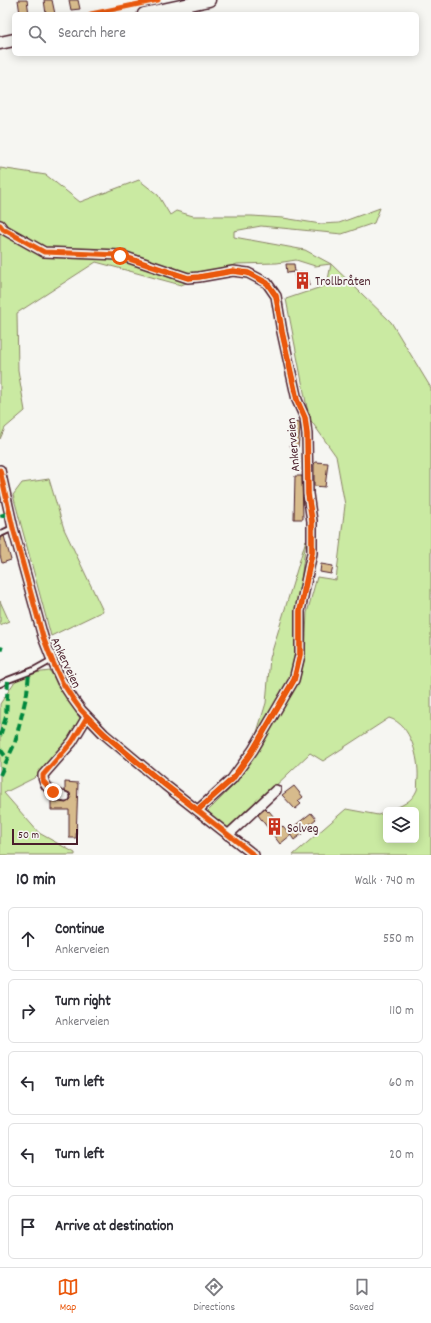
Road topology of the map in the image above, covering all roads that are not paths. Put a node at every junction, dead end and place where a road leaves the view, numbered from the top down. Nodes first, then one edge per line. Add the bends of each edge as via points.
1 (209, 0) edge
2 (153, 12) edge
3 (12, 40) edge
4 (0, 43) edge
5 (0, 225) edge
6 (0, 470) edge
7 (13, 528) junction
8 (0, 534) edge
9 (52, 660) junction
10 (0, 684) edge
11 (87, 717) junction
12 (276, 790) dead end
13 (65, 797) dead end
14 (198, 810) junction
15 (228, 835) junction
16 (254, 855) edge

1 - 2 street
3 - 4 street
5 - 14 street, Ankerveien via 44,252 120,256 188,278 233,271 248,273 267,283 276,296 297,400 305,418 307,434 312,553 300,611 300,654 294,680 253,750 232,780
6 - 7 street, Ankerveien
7 - 8 lane
7 - 9 street, Ankerveien via 43,637
9 - 10 lane
9 - 11 street, Ankerveien via 65,687
11 - 13 street via 72,742 43,775 43,781 47,786
11 - 14 street, Ankerveien via 104,734
12 - 15 street
14 - 15 street, Ankerveien
15 - 16 street, Ankerveien

